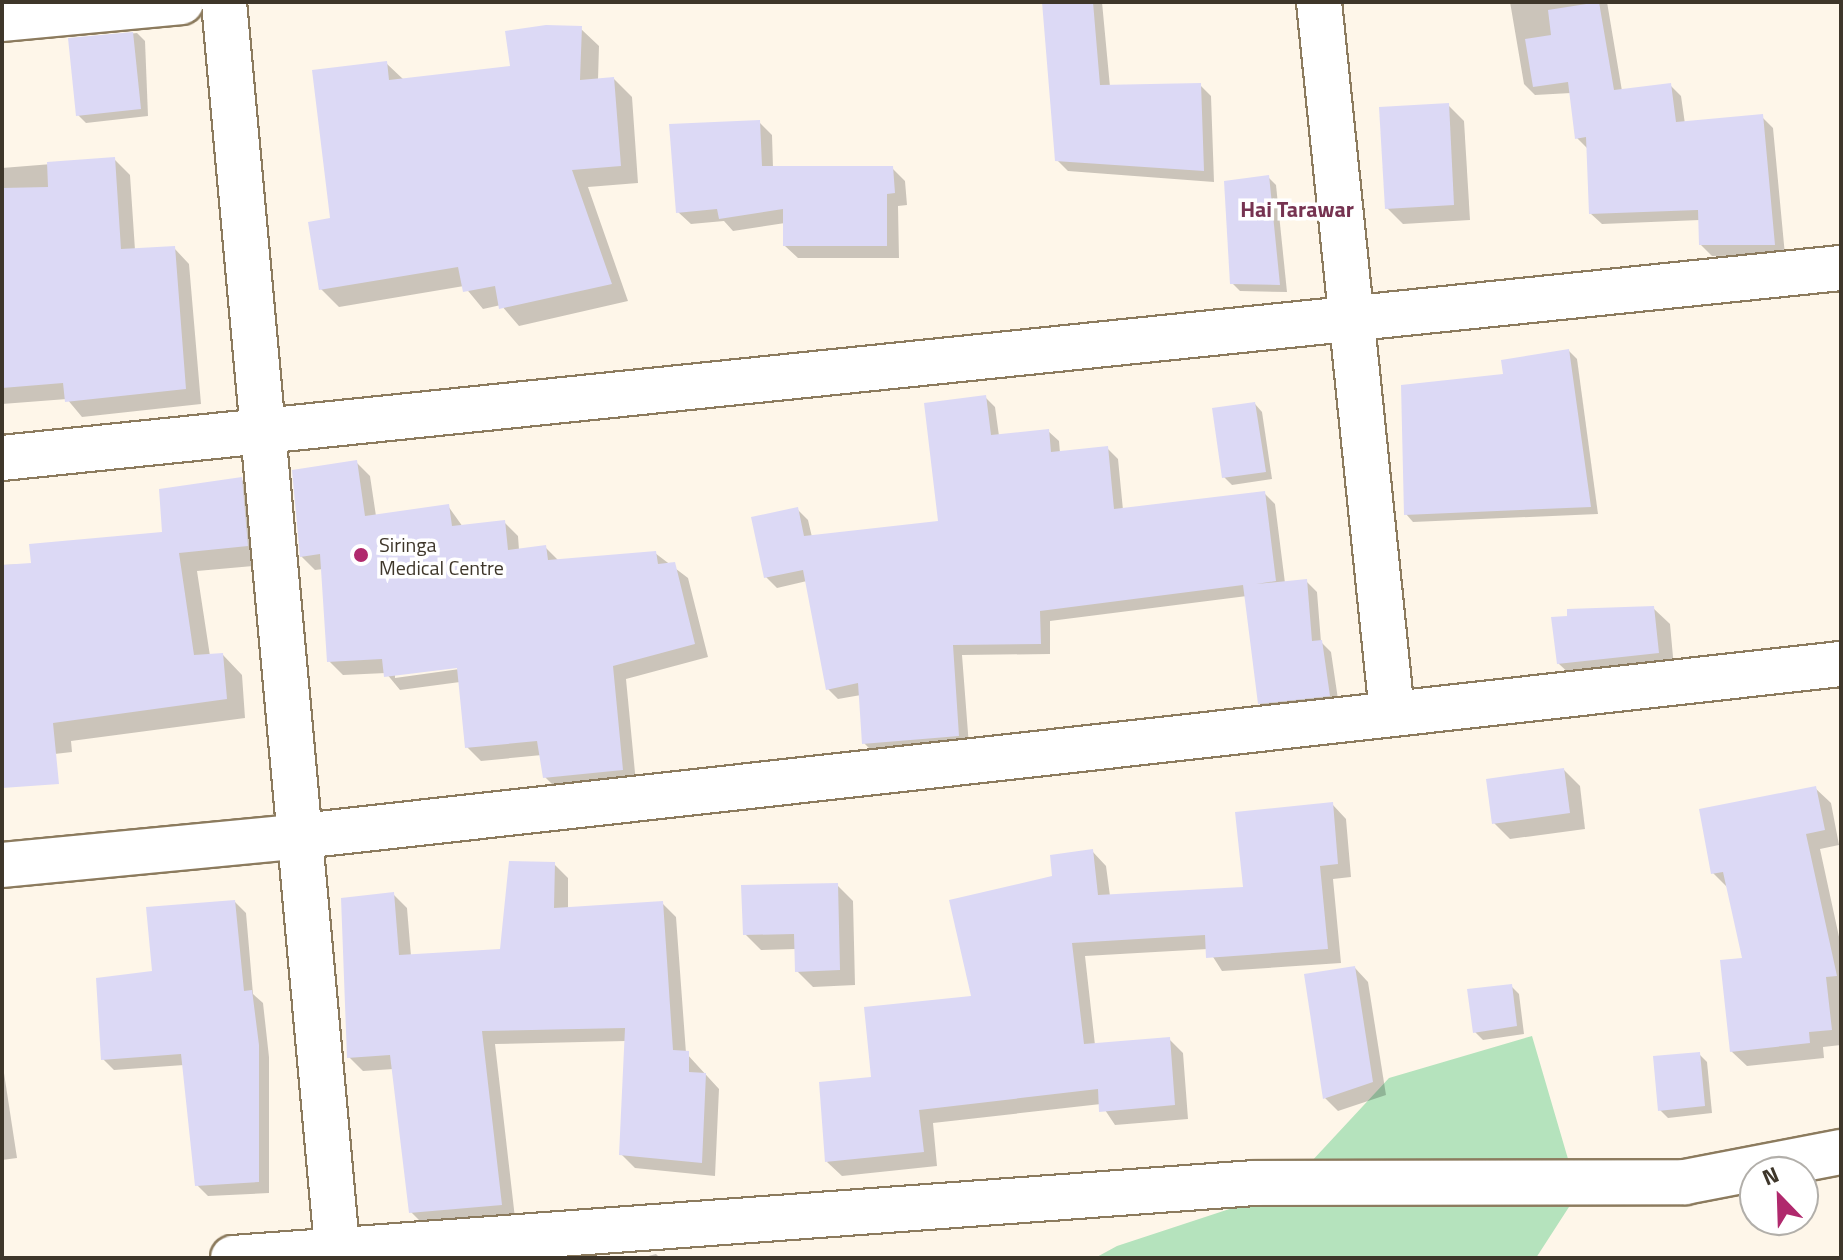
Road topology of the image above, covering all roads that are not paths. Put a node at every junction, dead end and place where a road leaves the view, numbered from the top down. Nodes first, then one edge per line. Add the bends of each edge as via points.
1 (181, 2) edge
2 (224, 2) edge
3 (1319, 2) edge
4 (2, 19) edge
5 (1841, 268) edge
6 (1353, 320) junction
7 (264, 431) junction
8 (2, 458) edge
9 (1841, 664) edge
10 (1392, 713) junction
11 (302, 836) junction
12 (2, 865) edge
13 (1841, 1152) edge
14 (338, 1252) edge
15 (233, 1258) edge

1 - 4 street
2 - 7 street
3 - 6 street
5 - 6 street
6 - 7 street
6 - 10 street
7 - 8 street
7 - 11 street
9 - 10 street
10 - 11 street
11 - 12 street
11 - 14 street
13 - 14 street via 1685,1182 1255,1183
14 - 15 street

